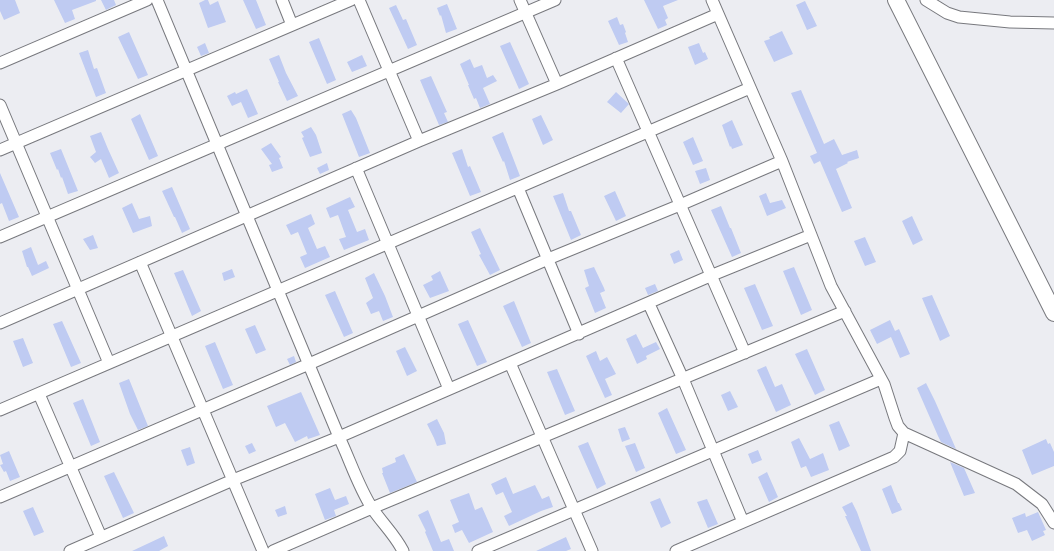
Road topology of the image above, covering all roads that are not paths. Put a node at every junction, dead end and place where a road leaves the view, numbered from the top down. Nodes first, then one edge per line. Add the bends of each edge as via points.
1 (147, 0) edge
2 (157, 0) edge
3 (282, 0) edge
4 (351, 0) edge
5 (359, 0) edge
6 (520, 0) edge
7 (555, 0) edge
8 (712, 0) edge
9 (896, 0) edge
10 (926, 0) edge
11 (526, 12) junction
12 (718, 14) junction
13 (1054, 23) edge
14 (292, 25) junction
15 (616, 58) junction
16 (0, 63) edge
17 (186, 70) junction
18 (389, 70) junction
19 (557, 84) junction
20 (750, 88) junction
21 (0, 105) edge
22 (648, 132) junction
23 (419, 141) junction
24 (16, 143) junction
25 (217, 144) junction
26 (0, 150) edge
27 (782, 161) junction
28 (356, 168) junction
29 (518, 188) junction
30 (680, 205) junction
31 (247, 215) junction
32 (47, 216) junction
33 (811, 235) junction
34 (0, 237) edge
35 (389, 243) junction
36 (548, 259) junction
37 (140, 262) junction
38 (710, 276) junction
39 (78, 290) junction
40 (279, 291) junction
41 (649, 304) junction
42 (844, 311) junction
43 (1054, 313) edge
44 (419, 316) junction
45 (0, 323) edge
46 (579, 334) junction
47 (172, 336) junction
48 (745, 353) junction
49 (110, 363) junction
50 (510, 363) junction
51 (310, 364) junction
52 (683, 379) junction
53 (881, 379) junction
54 (449, 389) junction
55 (39, 394) junction
56 (0, 410) edge
57 (202, 410) junction
58 (904, 433) junction
59 (340, 437) junction
60 (543, 438) junction
61 (713, 451) junction
62 (71, 467) junction
63 (233, 480) junction
64 (0, 497) edge
65 (372, 508) junction
66 (574, 510) junction
67 (743, 522) junction
68 (1054, 523) edge
69 (101, 537) junction
70 (70, 551) edge
71 (263, 551) edge
72 (273, 551) edge
73 (403, 551) edge
74 (478, 551) edge
75 (592, 551) edge
76 (676, 551) edge

1 - 16 street
2 - 17 street
3 - 14 street
4 - 14 street
5 - 18 street
6 - 11 street
7 - 11 street
8 - 12 street
9 - 43 main road
10 - 13 street via 959,17
11 - 18 street
11 - 19 street
12 - 15 street
12 - 20 street
14 - 17 street
15 - 19 street
15 - 22 street
17 - 24 street
17 - 25 street
18 - 23 street
18 - 25 street
19 - 23 street
20 - 22 street
20 - 27 street
21 - 24 street
22 - 29 street
22 - 30 street
23 - 28 street
24 - 26 street
24 - 32 street
25 - 31 street
25 - 32 street
27 - 30 street
27 - 33 street
28 - 31 street
28 - 35 street
29 - 35 street
29 - 36 street
30 - 36 street
30 - 38 street
31 - 37 street
31 - 40 street
32 - 34 street
32 - 39 street
33 - 38 street
33 - 42 street
35 - 40 street
35 - 44 street
36 - 44 street
36 - 46 street
37 - 39 street
37 - 47 street
38 - 41 street
38 - 48 street
39 - 45 street
39 - 49 street
40 - 47 street
40 - 51 street
41 - 46 street
41 - 52 street
42 - 48 street
42 - 53 street
44 - 51 street
44 - 54 street
46 - 50 street
47 - 49 street
47 - 57 street
48 - 52 street
49 - 55 street
50 - 54 street
50 - 60 street
51 - 57 street
51 - 59 street
52 - 60 street
52 - 61 street
53 - 58 street via 898,426
53 - 61 street
54 - 59 street
55 - 56 street
55 - 62 street
57 - 62 street
57 - 63 street
58 - 67 street via 897,456
58 - 68 street via 1016,484 1042,504
59 - 63 street
59 - 65 street
60 - 65 street
60 - 66 street
61 - 66 street
61 - 67 street
62 - 64 street
62 - 69 street
63 - 69 street
63 - 71 street
65 - 72 street
65 - 73 street
66 - 74 street
66 - 75 street
67 - 76 street
69 - 70 street

